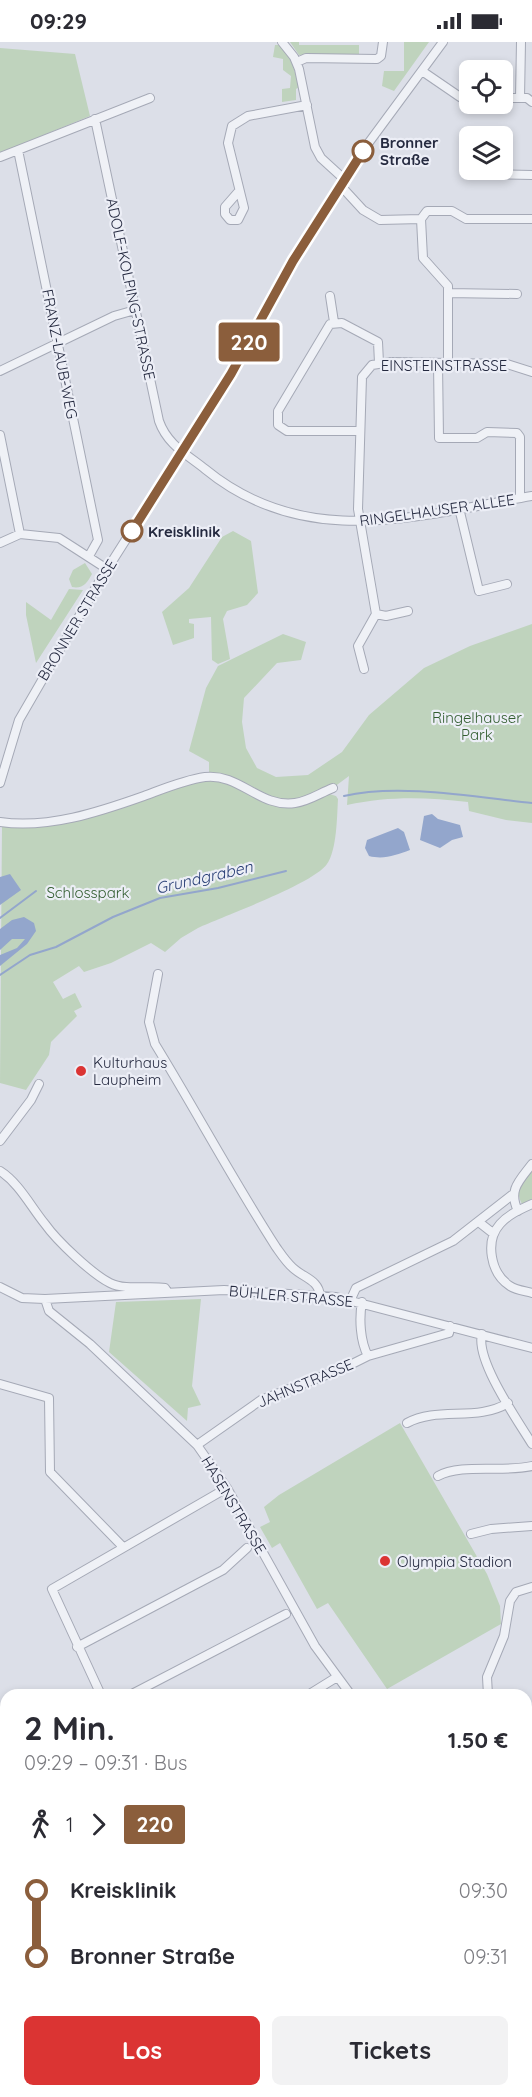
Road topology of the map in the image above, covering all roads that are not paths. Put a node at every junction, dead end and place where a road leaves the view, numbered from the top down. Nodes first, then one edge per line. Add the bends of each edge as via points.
1 (282, 42) edge
2 (383, 42) edge
3 (443, 42) edge
4 (521, 42) edge
5 (297, 62) junction
6 (422, 71) junction
7 (459, 96) edge
8 (150, 98) dead end
9 (513, 98) edge
10 (520, 98) junction
11 (532, 102) edge
12 (307, 105) junction
13 (95, 119) junction
14 (18, 150) junction
15 (0, 157) edge
16 (513, 175) edge
17 (532, 175) edge
18 (342, 182) junction
19 (239, 191) dead end
20 (421, 219) junction
21 (532, 219) edge
22 (448, 293) junction
23 (517, 294) dead end
24 (330, 296) dead end
25 (135, 310) junction
26 (334, 322) junction
27 (57, 343) junction
28 (379, 363) junction
29 (438, 363) junction
30 (448, 364) junction
31 (0, 371) edge
32 (532, 372) edge
33 (359, 431) junction
34 (0, 435) edge
35 (181, 452) junction
36 (532, 496) edge
37 (520, 498) junction
38 (459, 508) junction
39 (359, 521) junction
40 (20, 534) junction
41 (0, 543) edge
42 (89, 556) junction
43 (107, 569) junction
44 (507, 584) dead end
45 (408, 611) dead end
46 (376, 614) junction
47 (364, 669) dead end
48 (0, 781) edge
49 (333, 788) dead end
50 (0, 822) edge
51 (158, 974) dead end
52 (39, 1084) dead end
53 (0, 1141) edge
54 (532, 1164) edge
55 (0, 1171) edge
56 (512, 1194) junction
57 (532, 1204) edge
58 (518, 1211) junction
59 (480, 1223) junction
60 (494, 1234) junction
61 (0, 1287) edge
62 (167, 1292) junction
63 (532, 1293) edge
64 (320, 1296) junction
65 (45, 1299) junction
66 (351, 1299) junction
67 (362, 1302) junction
68 (450, 1326) junction
69 (482, 1334) junction
70 (532, 1348) edge
71 (368, 1356) junction
72 (0, 1384) edge
73 (508, 1403) junction
74 (407, 1423) dead end
75 (198, 1444) junction
76 (532, 1444) edge
77 (532, 1466) edge
78 (438, 1476) dead end
79 (227, 1488) junction
80 (532, 1526) edge
81 (471, 1534) dead end
82 (123, 1547) junction
83 (247, 1548) dead end
84 (532, 1587) edge
85 (286, 1614) dead end
86 (76, 1647) junction
87 (337, 1677) junction
88 (98, 1689) edge
89 (142, 1689) edge
90 (318, 1689) edge
91 (346, 1689) edge
92 (488, 1689) edge

1 - 5 street
2 - 5 street via 377,59 306,58
3 - 6 street, BRONNER STRASSE
4 - 10 street
5 - 12 street
6 - 7 street
6 - 18 street, BRONNER STRASSE
8 - 13 street
9 - 10 street
10 - 11 street
12 - 18 street via 318,153
12 - 19 street via 248,116 232,126 228,143
13 - 14 street
13 - 25 street, ADOLF-KOLPING-STRASSE
14 - 15 street
14 - 27 street, FRANZ-LAUB-WEG
16 - 17 street
18 - 20 street via 363,210 380,220
18 - 35 street, BRONNER STRASSE
20 - 21 street via 427,211 452,211 466,219
20 - 22 street via 423,258 448,286
22 - 23 street
22 - 30 street
24 - 26 street
25 - 27 street
25 - 35 street, ADOLF-KOLPING-STRASSE via 162,429
26 - 28 street via 378,342
26 - 33 street via 326,327 278,411 278,425 287,431
27 - 31 street
27 - 42 street, FRANZ-LAUB-WEG via 98,540
28 - 29 street, EINSTEINSTRASSE
28 - 33 street, EINSTEINSTRASSE via 362,377
29 - 30 street, EINSTEINSTRASSE
29 - 37 street via 439,438 516,433 520,438
30 - 32 street, EINSTEINSTRASSE via 507,364
33 - 39 street, EINSTEINSTRASSE
34 - 40 street
35 - 39 street, RINGELHAUSER ALLEE via 227,487 269,509 305,518
35 - 43 street, BRONNER STRASSE
36 - 37 street, RINGELHAUSER ALLEE
37 - 38 street, RINGELHAUSER ALLEE
38 - 39 street, RINGELHAUSER ALLEE
38 - 44 street via 479,591
39 - 46 street, EINSTEINSTRASSE
40 - 41 street
40 - 42 street via 59,538
42 - 43 street
43 - 48 street, BRONNER STRASSE via 19,720
45 - 46 street
46 - 47 street via 358,646
49 - 50 street via 307,800 279,803 253,794 234,780 204,777 82,816 17,824
51 - 64 street via 149,1022 155,1044 277,1249 293,1269 320,1288
52 - 53 street
54 - 56 street
55 - 62 street via 47,1228 100,1277 112,1284 165,1288
56 - 58 street
56 - 59 street
57 - 58 street
58 - 60 street via 502,1222
59 - 60 street
59 - 66 street via 433,1252 356,1288
60 - 63 street via 492,1256 497,1272 510,1286
61 - 65 street via 22,1298
62 - 64 street, BÜHLER STRASSE via 224,1290
62 - 65 street, BÜHLER STRASSE
64 - 66 street, BÜHLER STRASSE
65 - 75 street, HASENSTRASSE via 49,1311
66 - 67 street, BÜHLER STRASSE
67 - 68 street, BÜHLER STRASSE
67 - 71 street, JAHNSTRASSE via 364,1348
68 - 69 street, BÜHLER STRASSE
68 - 71 street via 448,1333
69 - 70 street, BÜHLER STRASSE
69 - 73 street via 480,1346
71 - 75 street, JAHNSTRASSE via 261,1400
72 - 82 street via 49,1398 50,1472
73 - 74 street via 496,1410 424,1417
73 - 76 street
75 - 79 street, HASENSTRASSE
77 - 78 street via 452,1471
79 - 82 street
79 - 87 street, HASENSTRASSE via 315,1646
80 - 81 street
82 - 86 street via 52,1589
83 - 86 street via 223,1569
84 - 92 street via 516,1592 510,1601 504,1636 487,1677
85 - 89 street
86 - 88 street
87 - 90 street
87 - 91 street, HASENSTRASSE

